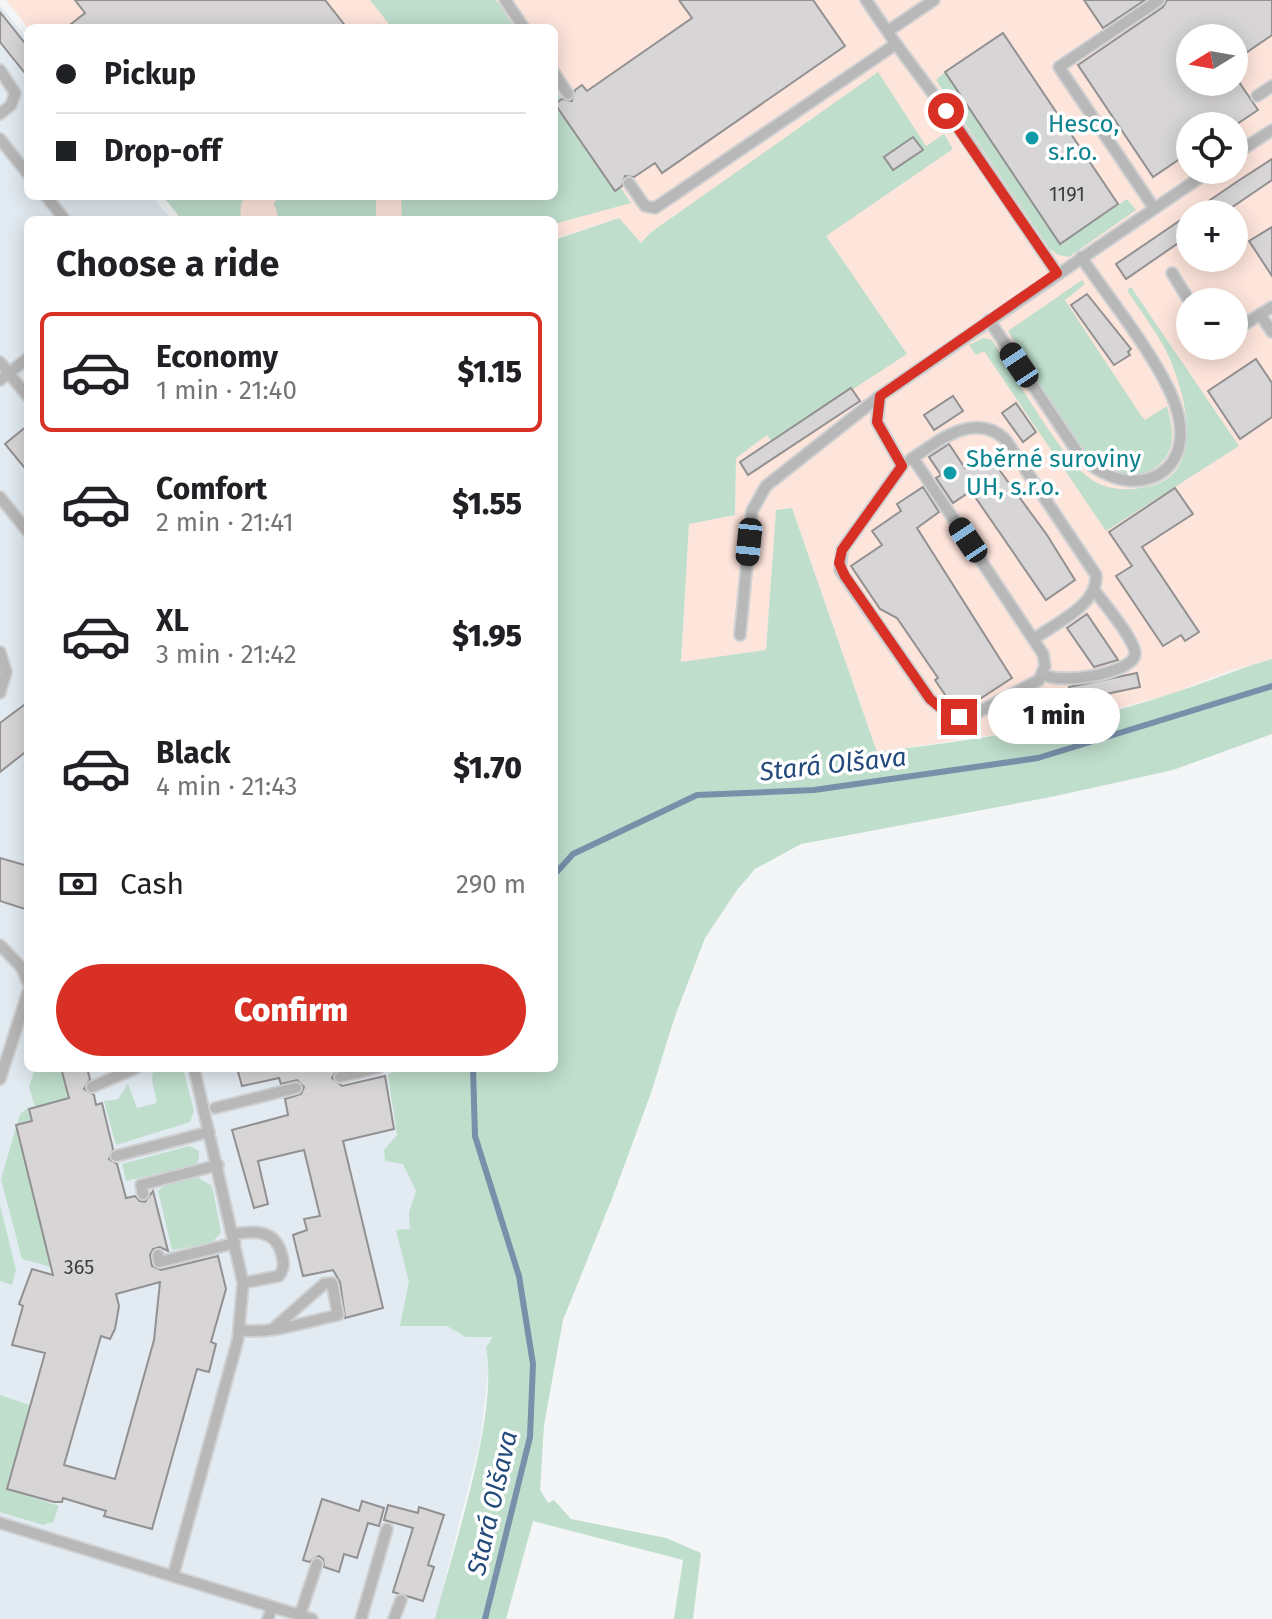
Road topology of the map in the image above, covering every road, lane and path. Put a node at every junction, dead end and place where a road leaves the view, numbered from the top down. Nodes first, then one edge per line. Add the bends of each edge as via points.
1 (505, 0) edge
2 (866, 0) edge
3 (934, 0) edge
4 (1159, 0) edge
5 (521, 24) edge
6 (888, 31) junction
7 (896, 44) junction
8 (0, 70) edge
9 (558, 79) edge
10 (1272, 86) edge
11 (568, 94) dead end
12 (1257, 96) dead end
13 (0, 114) edge
14 (1272, 130) edge
15 (0, 139) edge
16 (1248, 146) edge
17 (24, 169) edge
18 (629, 183) dead end
19 (1190, 184) edge
20 (49, 200) edge
21 (1154, 208) junction
22 (62, 216) edge
23 (1081, 257) junction
24 (1057, 273) junction
25 (1172, 273) dead end
26 (1181, 288) edge
27 (1272, 307) edge
28 (1260, 314) junction
29 (989, 320) junction
30 (1248, 322) edge
31 (1272, 332) edge
32 (24, 361) edge
33 (0, 362) edge
34 (4, 377) edge
35 (24, 394) edge
36 (880, 396) junction
37 (913, 458) junction
38 (902, 466) junction
39 (0, 497) edge
40 (24, 527) edge
41 (1094, 590) junction
42 (740, 635) dead end
43 (1035, 638) junction
44 (0, 652) edge
45 (1043, 674) junction
46 (0, 693) edge
47 (0, 945) edge
48 (24, 973) edge
49 (24, 1004) edge
50 (127, 1072) edge
51 (195, 1072) edge
52 (361, 1072) edge
53 (340, 1077) dead end
54 (0, 1079) edge
55 (92, 1087) dead end
56 (296, 1088) dead end
57 (215, 1108) dead end
58 (209, 1132) junction
59 (116, 1156) dead end
60 (218, 1165) junction
61 (143, 1194) dead end
62 (234, 1238) junction
63 (158, 1255) dead end
64 (243, 1283) junction
65 (274, 1328) junction
66 (240, 1330) junction
67 (0, 1523) edge
68 (387, 1529) dead end
69 (317, 1564) dead end
70 (173, 1576) junction
71 (401, 1600) dead end
72 (272, 1607) junction
73 (300, 1615) junction
74 (268, 1619) edge
75 (312, 1619) edge
76 (361, 1619) edge
77 (394, 1619) edge

1 - 5 lane
2 - 6 lane
3 - 6 lane
4 - 21 lane via 1059,67
6 - 7 lane
7 - 18 lane via 655,208 645,206
7 - 24 lane
8 - 13 lane via 15,93
9 - 11 lane
10 - 12 lane
14 - 16 lane
15 - 17 lane
19 - 21 lane
20 - 22 lane
21 - 23 lane
23 - 24 lane
23 - 29 lane via 1173,399 1181,436 1176,455 1162,472 1130,482 1089,465
24 - 29 lane
25 - 26 lane
27 - 28 lane
28 - 30 lane
28 - 31 lane
29 - 36 lane
32 - 34 lane
33 - 34 lane
34 - 35 lane
36 - 38 lane via 877,422
36 - 42 lane via 766,486 752,511
37 - 38 lane
37 - 41 lane via 957,430 980,427 999,434 1093,567
37 - 43 lane
38 - 45 lane via 842,550 839,563 845,576 930,699 948,713 973,715
39 - 40 lane
41 - 43 lane
41 - 45 lane via 1131,643 1132,661 1068,680
43 - 45 lane via 1043,654
44 - 46 lane via 6,672
47 - 48 lane
49 - 54 lane
50 - 55 lane
51 - 58 lane
52 - 53 lane
56 - 57 lane
58 - 59 lane
58 - 60 lane
60 - 61 lane via 141,1185
60 - 62 lane
62 - 63 lane via 159,1262
62 - 64 lane
62 - 64 lane via 248,1232 269,1234 283,1259 279,1276
64 - 66 lane
65 - 65 lane via 338,1315 332,1283 324,1284
65 - 66 lane
66 - 70 lane
67 - 70 lane
68 - 76 lane
69 - 73 lane
70 - 72 lane
71 - 77 lane
72 - 73 lane
72 - 74 lane
73 - 75 lane

